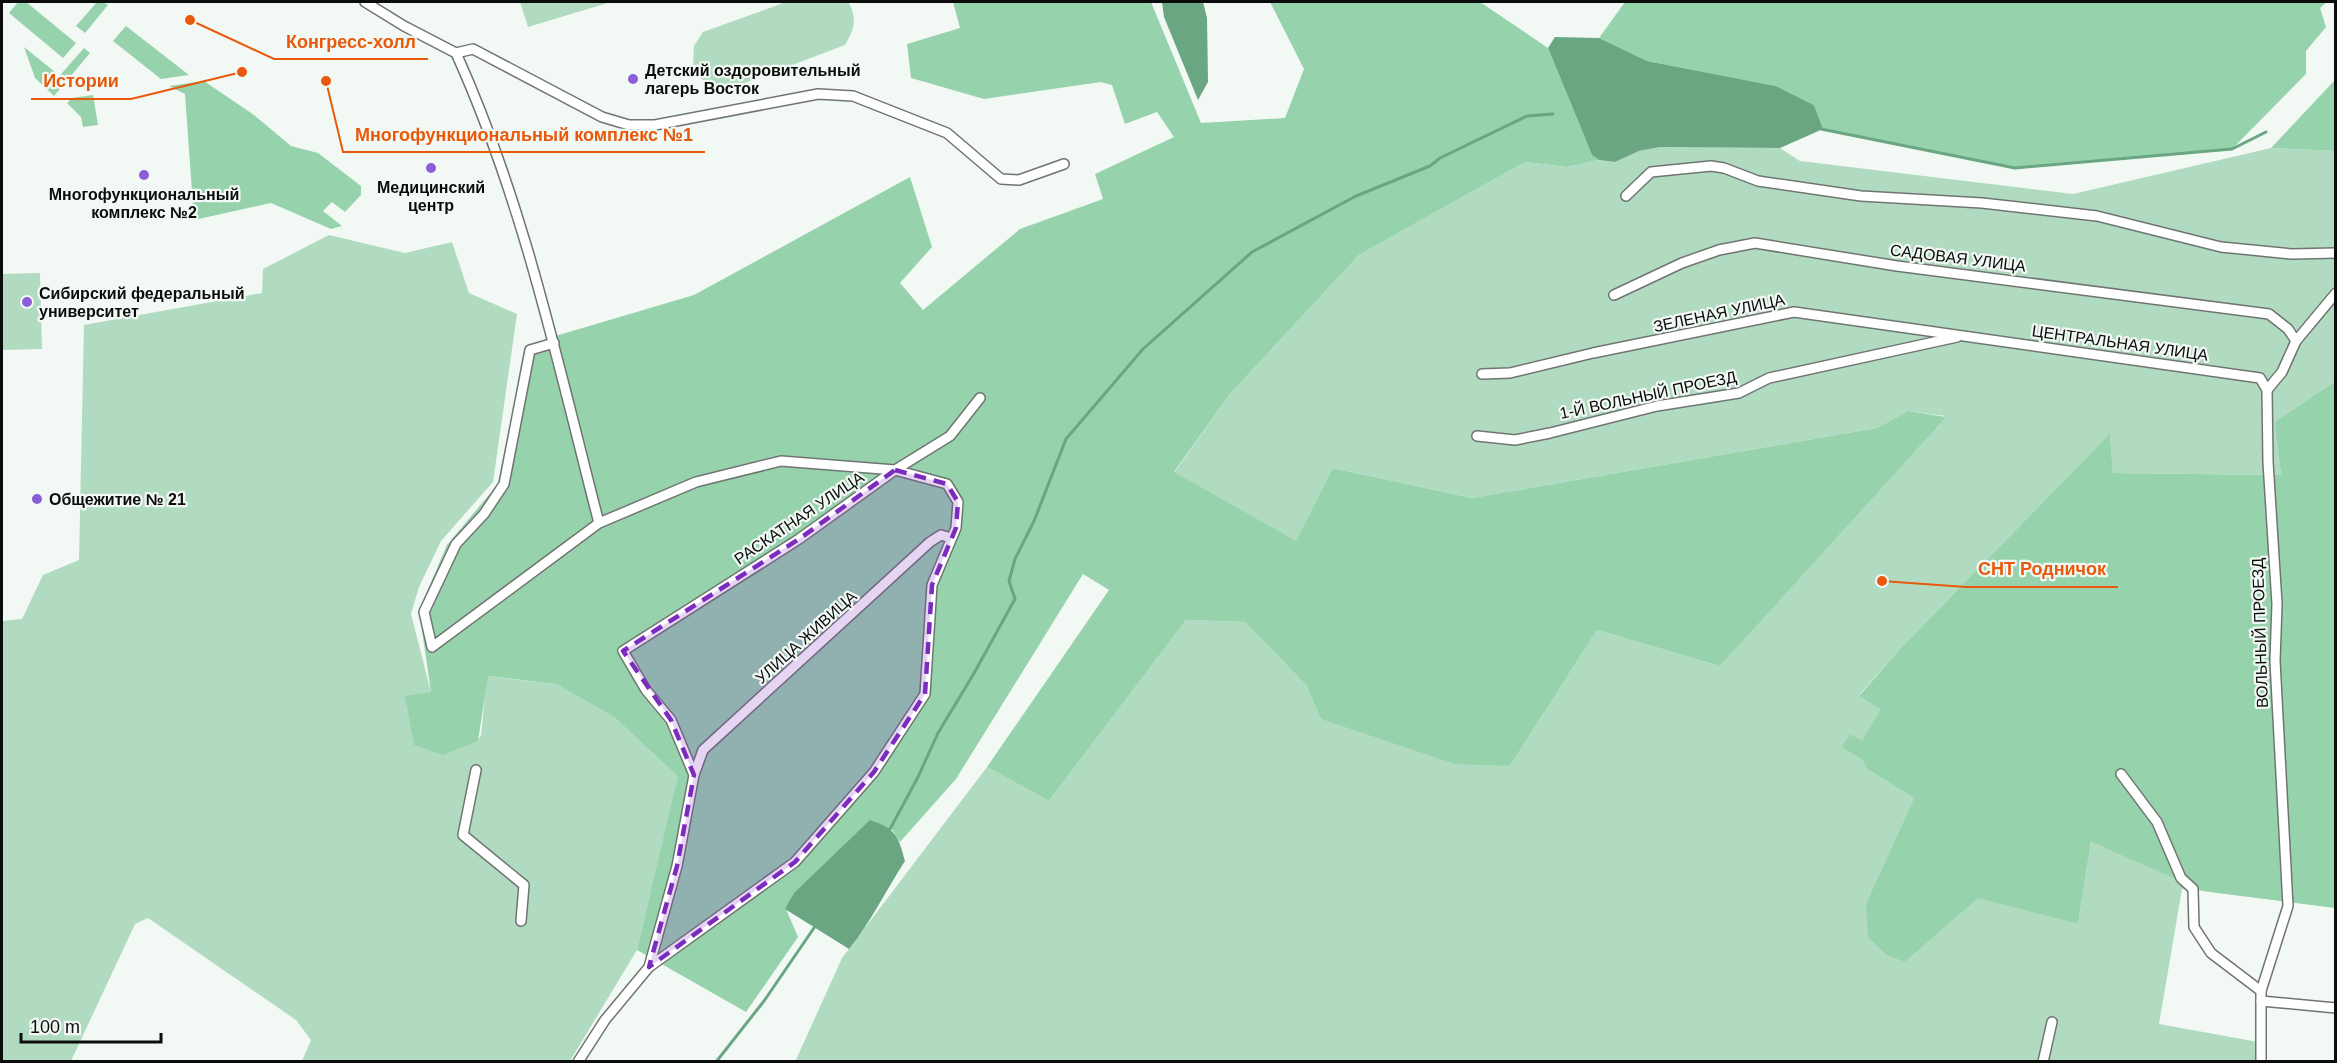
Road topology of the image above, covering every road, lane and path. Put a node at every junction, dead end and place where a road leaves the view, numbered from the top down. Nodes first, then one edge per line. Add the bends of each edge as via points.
1 (365, 2) edge
2 (456, 53) junction
3 (1064, 164) dead end
4 (1626, 196) dead end
5 (2336, 253) edge
6 (2336, 293) edge
7 (1614, 294) dead end
8 (1963, 336) junction
9 (2296, 342) junction
10 (554, 343) junction
11 (1482, 374) dead end
12 (2267, 390) junction
13 (980, 398) dead end
14 (1478, 436) dead end
15 (895, 470) junction
16 (599, 523) junction
17 (951, 538) junction
18 (476, 770) dead end
19 (2121, 774) dead end
20 (694, 775) junction
21 (521, 921) dead end
22 (649, 967) junction
23 (2261, 991) junction
24 (2261, 1001) junction
25 (2336, 1008) edge
26 (2052, 1022) dead end
27 (578, 1062) edge
28 (2043, 1062) edge
29 (2261, 1062) edge

1 - 2 street
2 - 3 street via 473,49 602,117 629,125 655,125 818,94 853,96 947,133 1001,179 1019,180
2 - 10 street via 514,210
4 - 5 street via 1651,172 1711,166 1758,181 1861,196 1982,203 2097,216 2221,247 2292,254
6 - 9 street
7 - 9 street, САДОВАЯ УЛИЦА via 1682,263 1755,243 1897,266 2269,314 2288,329
8 - 11 street, ЗЕЛЕНАЯ УЛИЦА via 1794,312 1510,373
8 - 12 street, ЦЕНТРАЛЬНАЯ УЛИЦА via 2260,378
8 - 14 street, 1-Й ВОЛЬНЫЙ ПРОЕЗД via 1769,378 1739,393 1646,408 1550,433 1515,440
9 - 12 street via 2282,372
10 - 16 street
10 - 16 street via 530,350 504,484 484,514 456,544 424,612 432,647
12 - 23 street, ВОЛЬНЫЙ ПРОЕЗД via 2277,604 2275,661 2288,906
13 - 15 street, РАСКАТНАЯ УЛИЦА via 950,436
15 - 16 street via 781,460 696,482
15 - 17 street via 947,484 958,502
15 - 20 street, РАСКАТНАЯ УЛИЦА via 798,539 623,651 670,720
17 - 20 street, УЛИЦА ЖИВИЦА via 941,535 930,542 703,750
17 - 22 street via 932,585 925,694 874,772 795,862
18 - 21 street via 463,835 524,885
19 - 23 street via 2157,822 2181,879 2193,889 2194,927 2231,970
20 - 22 street, УЛИЦА ЖИВИЦА via 677,866
22 - 27 street
23 - 24 street, ВОЛЬНЫЙ ПРОЕЗД
24 - 25 street
24 - 29 street, ВОЛЬНЫЙ ПРОЕЗД
26 - 28 street

